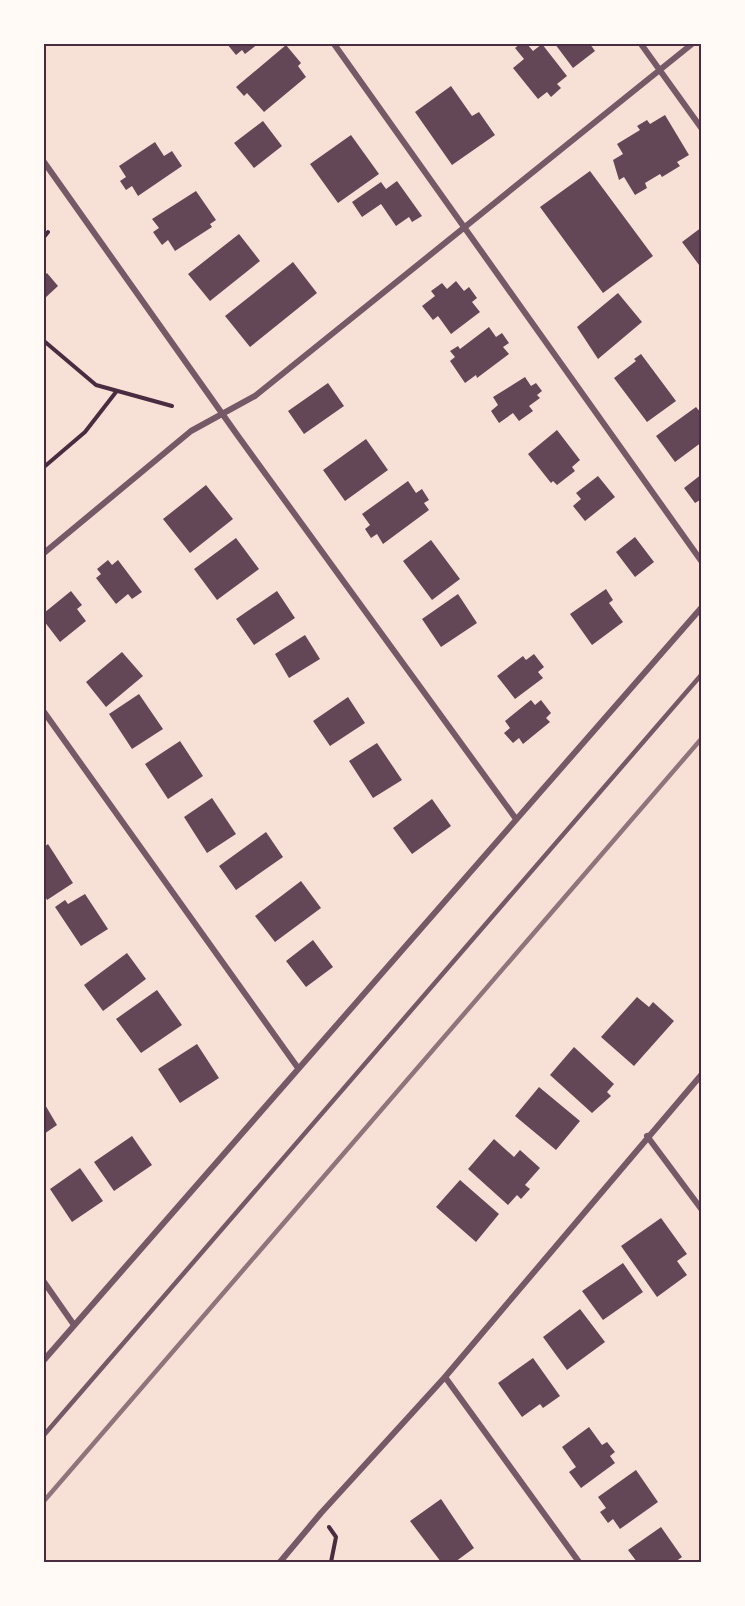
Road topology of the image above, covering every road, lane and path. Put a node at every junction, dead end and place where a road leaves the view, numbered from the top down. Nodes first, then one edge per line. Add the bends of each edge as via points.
1 (334, 44) edge
2 (641, 44) edge
3 (692, 44) edge
4 (660, 69) junction
5 (702, 129) edge
6 (44, 162) edge
7 (465, 228) junction
8 (48, 232) dead end
9 (44, 237) edge
10 (44, 341) edge
11 (116, 392) junction
12 (172, 406) dead end
13 (222, 414) junction
14 (44, 467) edge
15 (44, 553) edge
16 (702, 562) edge
17 (702, 606) edge
18 (702, 674) edge
19 (44, 712) edge
20 (516, 819) junction
21 (298, 1068) junction
22 (702, 1074) edge
23 (647, 1136) junction
24 (702, 1210) edge
25 (44, 1282) edge
26 (74, 1325) junction
27 (44, 1360) edge
28 (445, 1377) junction
29 (44, 1435) edge
30 (321, 1513) junction
31 (280, 1563) edge
32 (331, 1563) edge
33 (579, 1563) edge

1 - 7 street
2 - 4 street
3 - 4 street
4 - 5 street
4 - 7 street
6 - 13 street
7 - 13 street via 255,396
7 - 16 street
8 - 9 path
10 - 11 path via 96,385
11 - 12 path
11 - 14 path via 86,432
13 - 15 street via 191,431
13 - 20 street
17 - 20 street
18 - 29 lane
19 - 21 street
20 - 21 street
21 - 26 street
22 - 23 street
23 - 24 street
23 - 28 street
25 - 26 street
26 - 27 street
28 - 30 street
28 - 33 street
30 - 31 street
30 - 32 path via 336,1537

